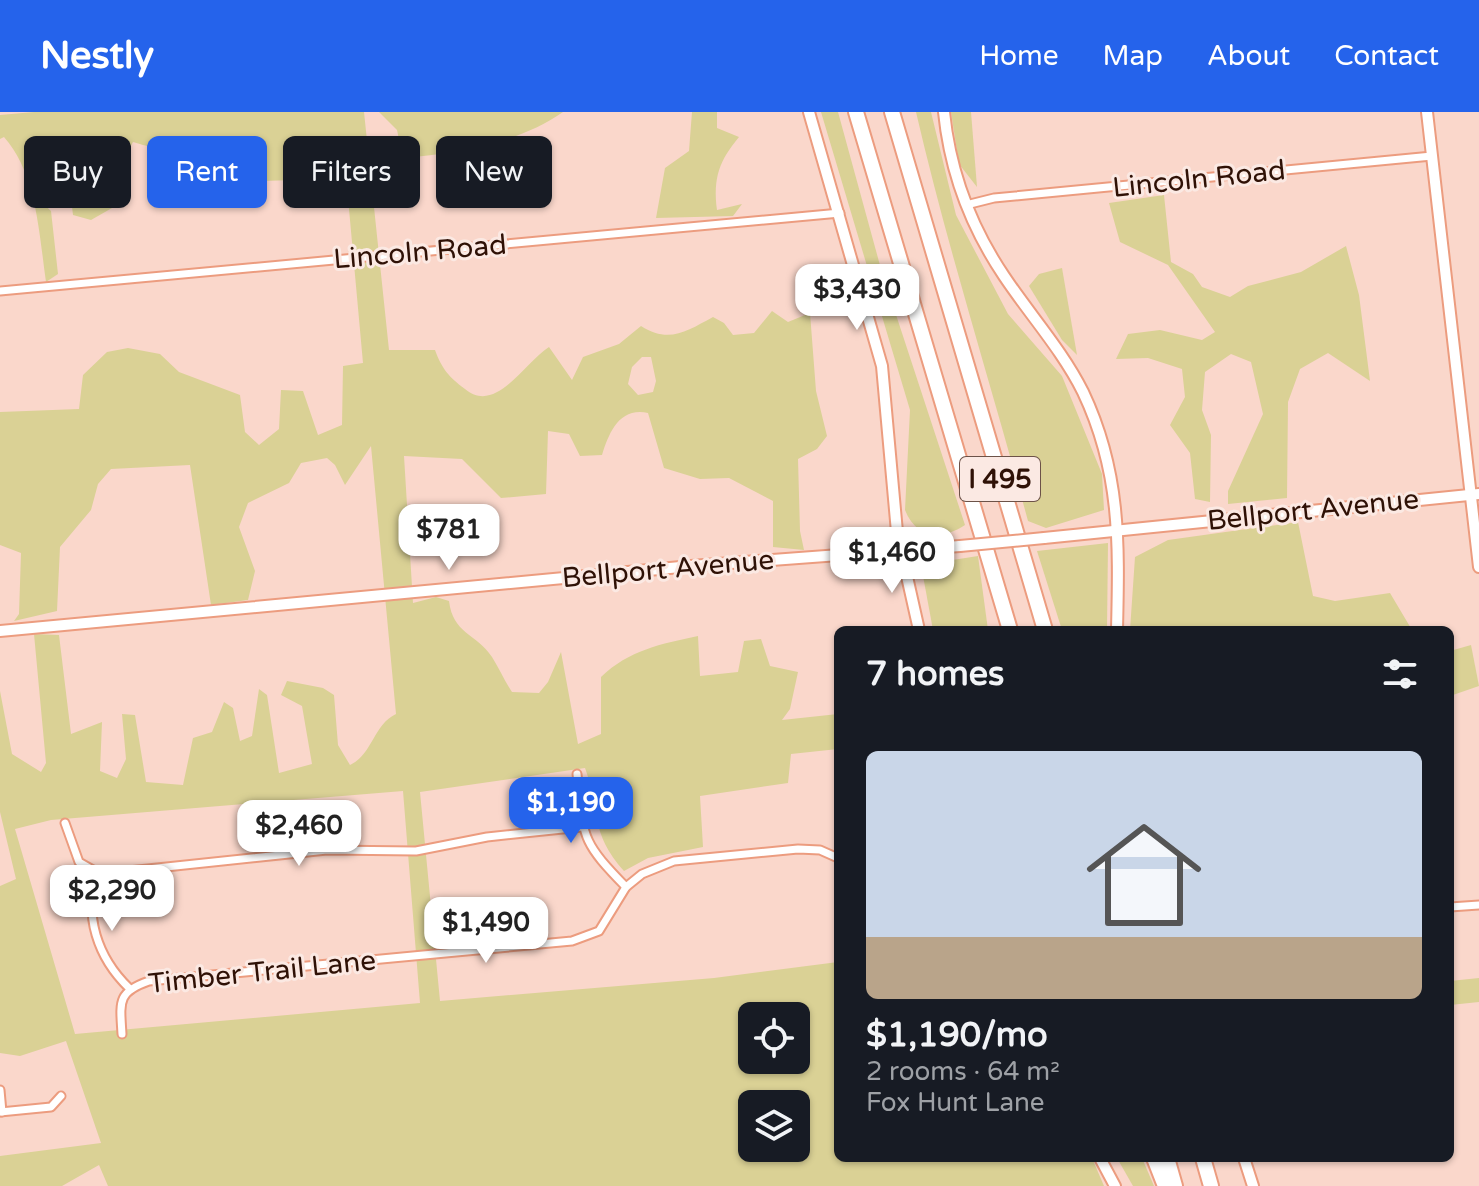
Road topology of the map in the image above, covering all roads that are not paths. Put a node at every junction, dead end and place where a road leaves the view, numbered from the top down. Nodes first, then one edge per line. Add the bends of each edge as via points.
1 (809, 112) edge
2 (856, 112) edge
3 (892, 112) edge
4 (898, 112) edge
5 (944, 112) edge
6 (1427, 112) edge
7 (1432, 156) junction
8 (905, 157) junction
9 (966, 205) junction
10 (840, 213) junction
11 (0, 291) edge
12 (1475, 494) edge
13 (1119, 530) junction
14 (901, 551) junction
15 (1479, 567) edge
16 (918, 626) edge
17 (1008, 626) edge
18 (1044, 626) edge
19 (1117, 626) edge
20 (0, 631) edge
21 (577, 774) dead end
22 (65, 823) dead end
23 (582, 827) junction
24 (834, 856) edge
25 (100, 874) junction
26 (626, 887) junction
27 (1479, 905) edge
28 (1454, 907) edge
29 (129, 988) junction
30 (122, 1034) dead end
31 (0, 1090) edge
32 (61, 1096) dead end
33 (1, 1112) edge
34 (1102, 1162) edge
35 (1156, 1162) edge
36 (1168, 1162) edge
37 (1204, 1162) edge
38 (1245, 1162) edge
39 (1115, 1186) edge
40 (1165, 1186) edge
41 (1175, 1186) edge
42 (1211, 1186) edge
43 (1253, 1186) edge

1 - 10 main road
2 - 17 highway, I 495
3 - 8 highway, I 495
4 - 8 highway
5 - 9 main road
6 - 7 main road
7 - 9 street, Lincoln Road via 994,198
7 - 12 main road
8 - 18 highway, I 495
9 - 13 main road via 995,263 1082,391 1107,457
10 - 11 street, Lincoln Road
10 - 14 main road via 882,366
12 - 13 main road, Bellport Avenue
12 - 15 main road
13 - 14 main road, Bellport Avenue, bridge
13 - 19 main road
14 - 16 main road
14 - 20 main road, Bellport Avenue
21 - 23 street
22 - 25 street via 74,854
23 - 25 street via 416,851 327,850
23 - 26 street via 598,859
24 - 26 street, Timber Trail Lane via 798,849 674,861
25 - 29 street via 92,894 96,934 110,966
26 - 29 street, Timber Trail Lane via 599,931 572,941 170,979
27 - 28 street
29 - 30 street, Timber Trail Lane via 120,1009
31 - 33 street
32 - 33 street via 51,1107
34 - 39 main road
35 - 40 highway
36 - 41 highway
37 - 42 highway
38 - 43 main road

